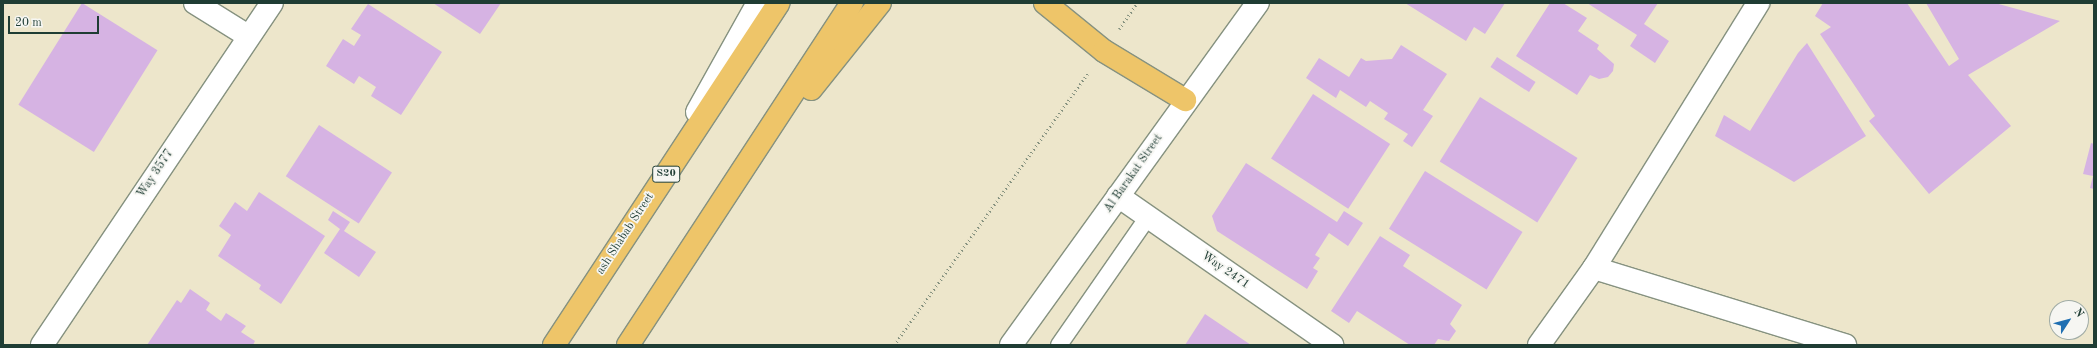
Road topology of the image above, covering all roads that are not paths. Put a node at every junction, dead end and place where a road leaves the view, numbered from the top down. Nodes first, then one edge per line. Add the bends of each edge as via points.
1 (195, 3) edge
2 (272, 3) edge
3 (758, 3) edge
4 (780, 3) edge
5 (852, 3) edge
6 (880, 3) edge
7 (1045, 3) edge
8 (1258, 3) edge
9 (1758, 3) edge
10 (248, 36) junction
11 (1186, 100) junction
12 (729, 192) junction
13 (1118, 196) junction
14 (637, 216) junction
15 (1148, 217) junction
16 (1594, 268) junction
17 (42, 345) edge
18 (554, 345) edge
19 (628, 345) edge
20 (1011, 345) edge
21 (1059, 345) edge
22 (1332, 345) edge
23 (1539, 345) edge
24 (1845, 345) edge

1 - 10 street
2 - 10 street, Way 3577
3 - 14 street
4 - 14 main road, ash Shabab Street / S20
5 - 12 main road
6 - 12 main road
7 - 11 main road via 1104,51
8 - 11 street, Al Barakat Street
9 - 16 street
10 - 17 street, Way 3577
11 - 13 street, Al Barakat Street
12 - 19 main road
13 - 15 street, Way 2471
13 - 20 street, Al Barakat Street
14 - 18 main road, ash Shabab Street / S20
15 - 21 lane
15 - 22 street, Way 2471
16 - 23 street
16 - 24 street

